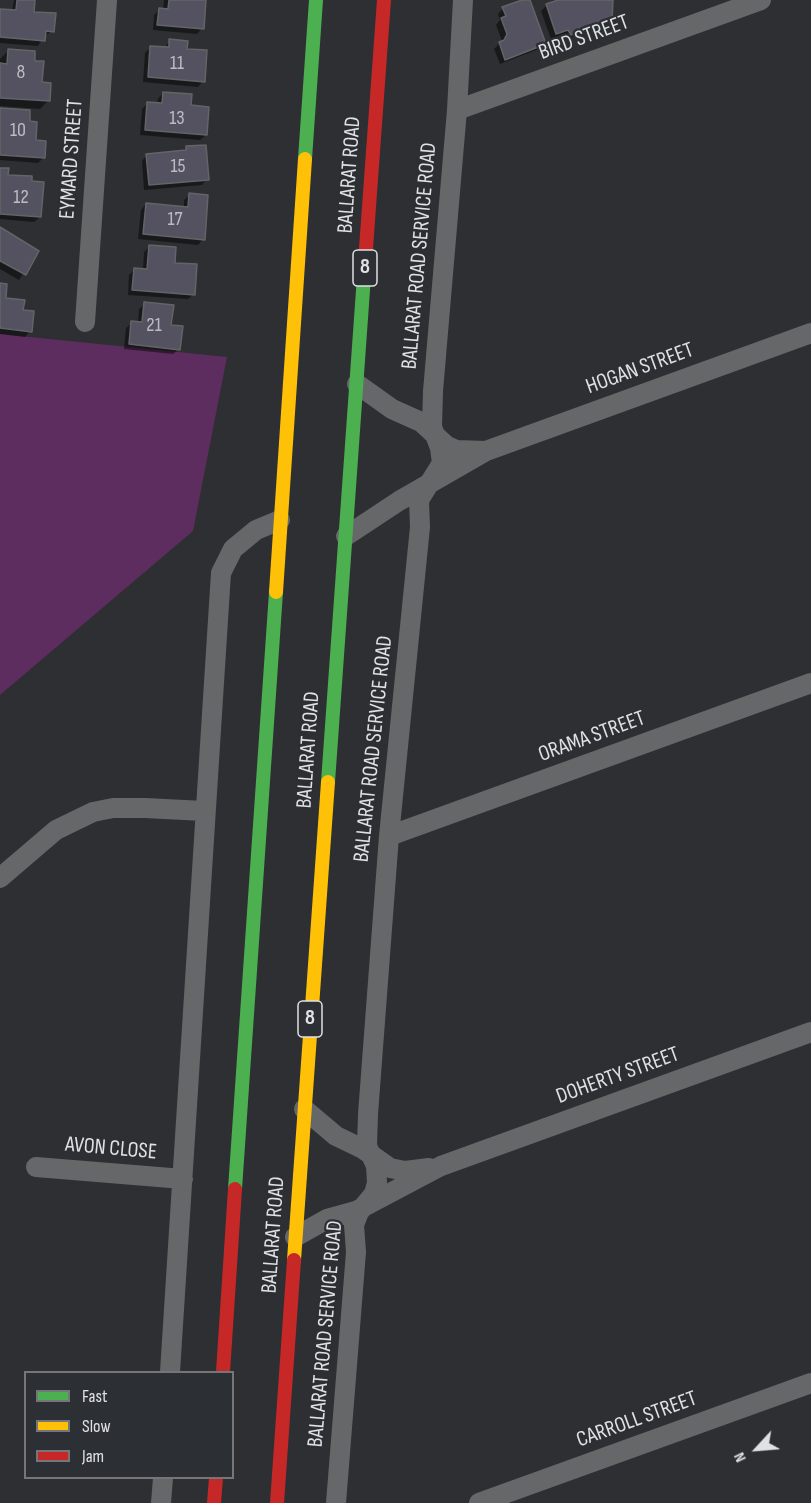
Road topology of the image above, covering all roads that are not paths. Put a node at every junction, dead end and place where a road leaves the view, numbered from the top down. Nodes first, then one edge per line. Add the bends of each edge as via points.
1 (107, 0) edge
2 (316, 0) edge
3 (384, 0) edge
4 (463, 0) edge
5 (761, 0) edge
6 (457, 110) junction
7 (85, 322) dead end
8 (811, 333) edge
9 (357, 384) junction
10 (434, 434) junction
11 (486, 451) junction
12 (428, 484) junction
13 (280, 520) junction
14 (346, 536) junction
15 (811, 683) edge
16 (204, 812) junction
17 (389, 836) junction
18 (0, 878) edge
19 (811, 1032) edge
20 (304, 1109) junction
21 (370, 1154) junction
22 (441, 1166) junction
23 (36, 1167) dead end
24 (183, 1179) junction
25 (363, 1208) junction
26 (295, 1237) junction
27 (170, 1371) edge
28 (223, 1371) edge
29 (811, 1383) edge
30 (163, 1479) edge
31 (216, 1479) edge
32 (161, 1503) edge
33 (214, 1503) edge
34 (278, 1503) edge
35 (336, 1503) edge
36 (479, 1503) edge

1 - 7 street, EYMARD STREET
2 - 13 highway, BALLARAT ROAD
3 - 9 highway, BALLARAT ROAD / 8
4 - 6 street, BALLARAT ROAD SERVICE ROAD
5 - 6 street, BIRD STREET
6 - 10 street, BALLARAT ROAD SERVICE ROAD via 432,392
8 - 11 street, HOGAN STREET
9 - 10 street, HOGAN STREET
9 - 14 highway, BALLARAT ROAD / 8
10 - 11 street, HOGAN STREET via 453,449
10 - 12 street, BALLARAT ROAD SERVICE ROAD via 442,463
11 - 12 street, HOGAN STREET
12 - 14 street, HOGAN STREET
12 - 17 street, BALLARAT ROAD SERVICE ROAD via 419,500 420,527
13 - 16 street via 255,530 233,549 222,573
13 - 28 highway, BALLARAT ROAD
14 - 20 highway, BALLARAT ROAD / 8
15 - 17 street, ORAMA STREET
16 - 18 street via 145,807 93,812 56,830
16 - 24 street
17 - 21 street, BALLARAT ROAD SERVICE ROAD via 368,1114
19 - 22 street, DOHERTY STREET
20 - 21 street, DOHERTY STREET via 336,1136
20 - 26 highway, BALLARAT ROAD / 8
21 - 22 street, DOHERTY STREET via 399,1170
21 - 25 street, BALLARAT ROAD SERVICE ROAD via 376,1166 377,1183
22 - 25 street, DOHERTY STREET
23 - 24 street, AVON CLOSE
24 - 27 street
25 - 26 street, DOHERTY STREET via 327,1219
25 - 35 street, BALLARAT ROAD SERVICE ROAD via 354,1227 356,1252
26 - 34 highway, BALLARAT ROAD / 8
29 - 36 street, CARROLL STREET
30 - 32 street
31 - 33 highway

